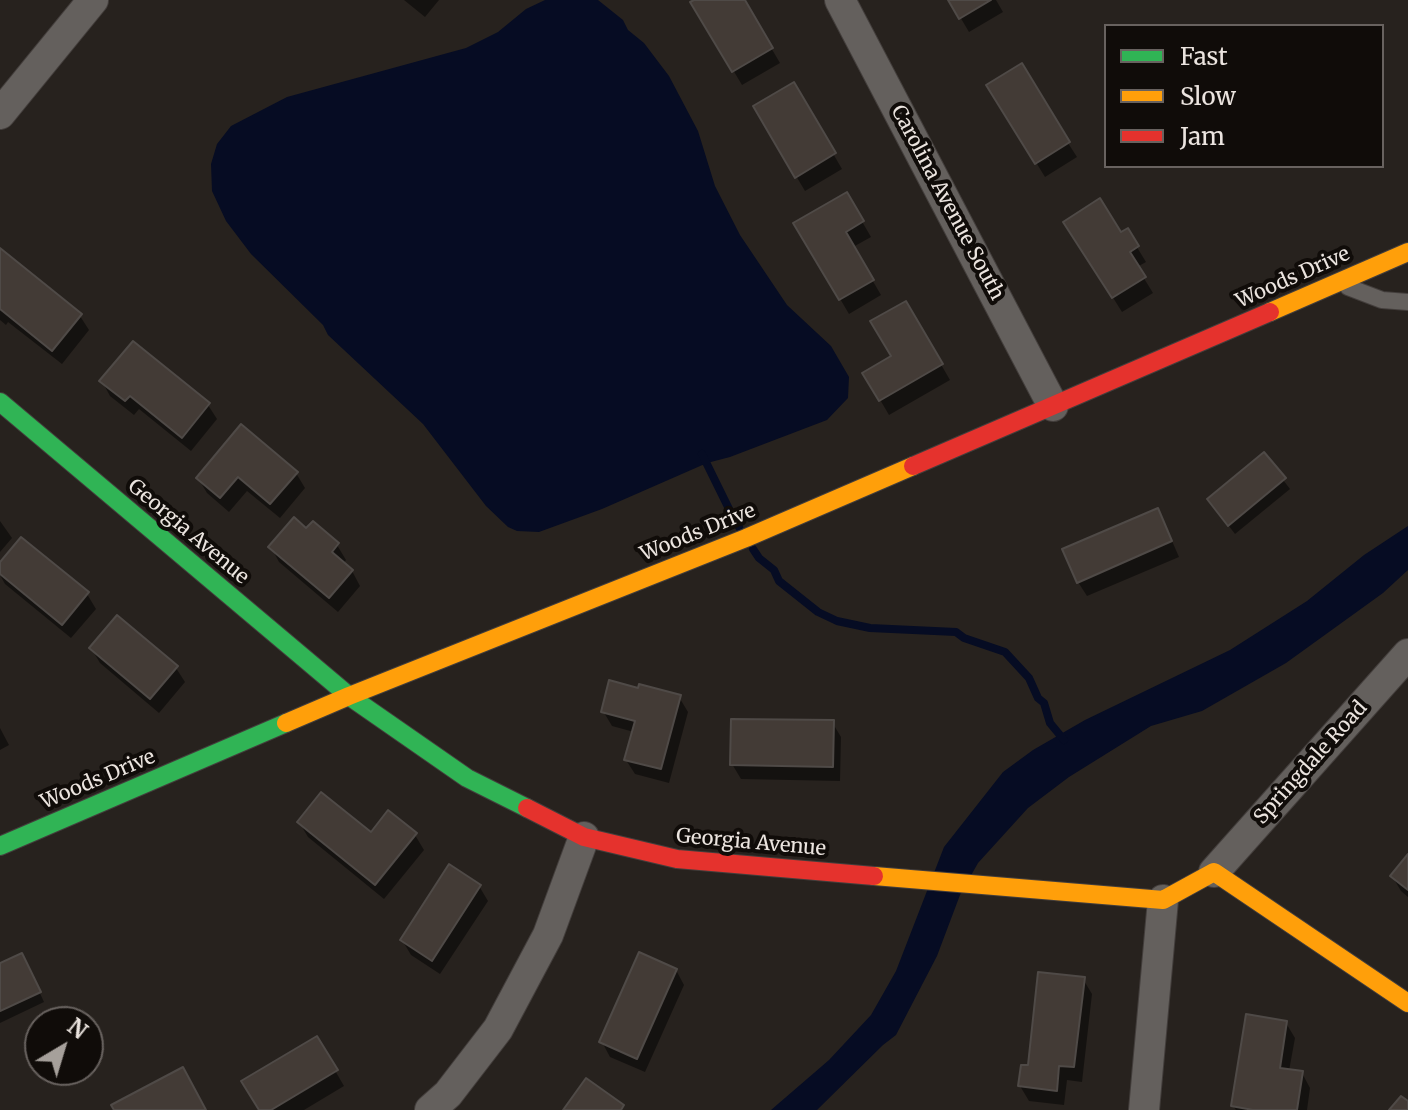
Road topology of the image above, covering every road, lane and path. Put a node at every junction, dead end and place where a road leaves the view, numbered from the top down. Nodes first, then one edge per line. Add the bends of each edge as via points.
1 (93, 0) edge
2 (840, 0) edge
3 (0, 114) edge
4 (1408, 252) edge
5 (1336, 283) junction
6 (1408, 302) edge
7 (0, 402) edge
8 (1053, 406) junction
9 (1408, 654) edge
10 (349, 696) junction
11 (584, 837) junction
12 (0, 846) edge
13 (1214, 872) junction
14 (1163, 900) junction
15 (1408, 1003) edge
16 (430, 1110) edge
17 (1144, 1110) edge

1 - 3 street
2 - 8 street, Carolina Avenue South
4 - 5 street, Woods Drive
5 - 6 lane via 1382,300
5 - 8 street, Woods Drive
7 - 10 street, Georgia Avenue
8 - 10 street, Woods Drive via 746,538
9 - 13 street, Springdale Road
10 - 11 street, Georgia Avenue via 467,778
10 - 12 street, Woods Drive
11 - 14 street, Georgia Avenue via 677,859
11 - 16 street via 548,935 498,1029
13 - 14 street
13 - 15 street
14 - 17 street

